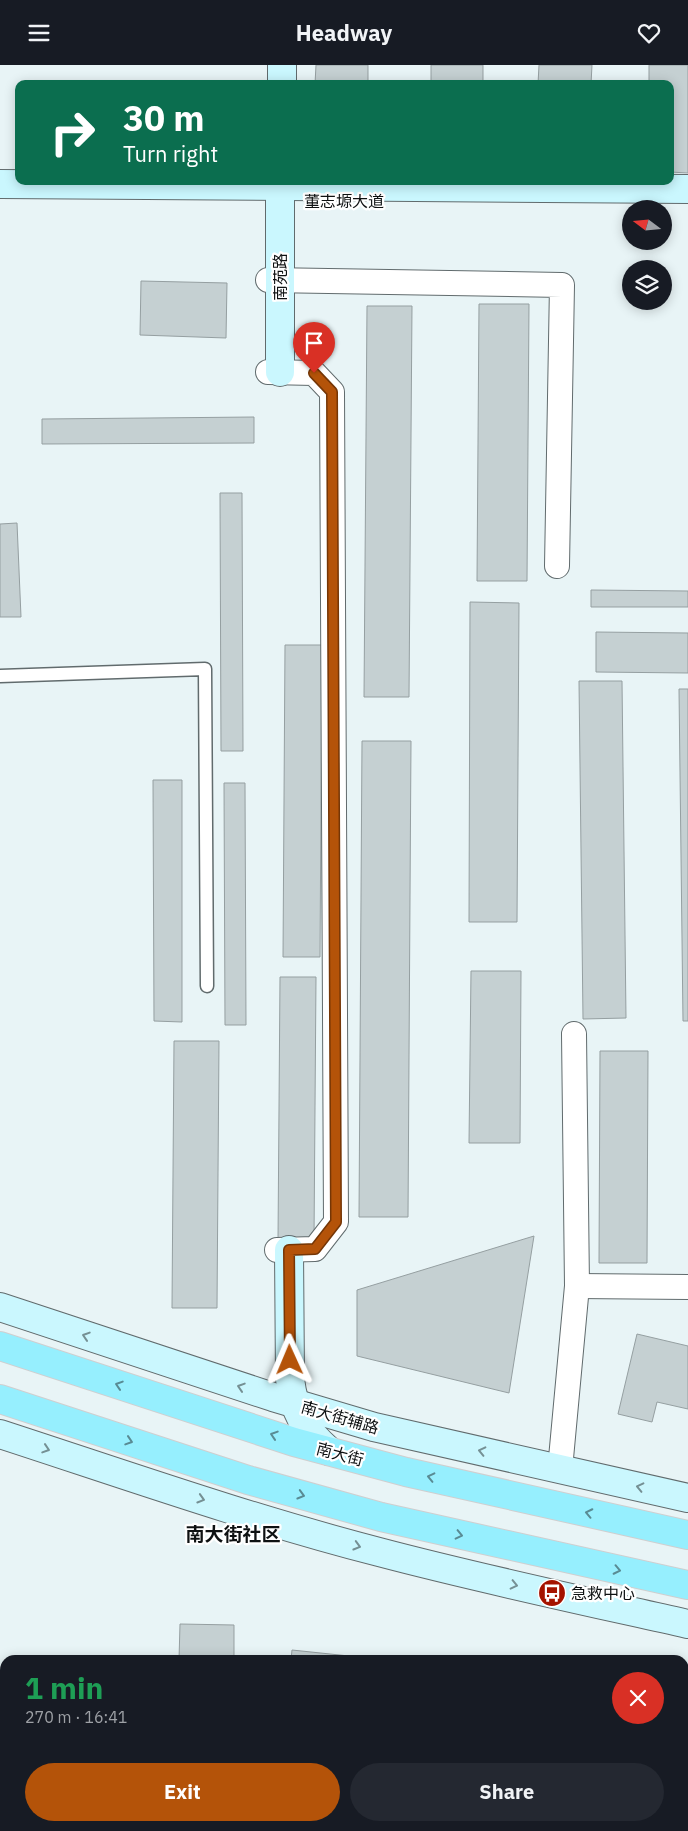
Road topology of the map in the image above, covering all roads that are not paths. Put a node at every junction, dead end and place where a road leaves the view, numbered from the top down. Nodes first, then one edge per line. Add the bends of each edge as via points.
1 (270, 65) edge
2 (282, 65) edge
3 (270, 80) edge
4 (282, 80) edge
5 (0, 184) edge
6 (15, 184) edge
7 (55, 185) edge
8 (274, 189) edge
9 (688, 189) edge
10 (0, 199) edge
11 (688, 203) edge
12 (274, 280) junction
13 (274, 372) joint
14 (557, 565) dead end
15 (0, 676) edge
16 (207, 986) dead end
17 (574, 1034) dead end
18 (283, 1250) joint
19 (577, 1286) junction
20 (688, 1287) edge
21 (0, 1307) edge
22 (0, 1346) edge
23 (0, 1399) edge
24 (284, 1401) junction
25 (230, 1421) junction
26 (0, 1434) edge
27 (329, 1451) junction
28 (560, 1469) junction
29 (688, 1498) edge
30 (688, 1535) edge
31 (688, 1585) edge
32 (688, 1624) edge

1 - 3 street
2 - 4 street
5 - 6 street, 董志塬大道
7 - 8 street, 董志塬大道
8 - 9 street, 董志塬大道
8 - 10 street, 董志塬大道
8 - 11 street, 董志塬大道
8 - 12 street, 南苑路
12 - 13 street, 南苑路
12 - 14 street via 562,285
13 - 18 street via 314,373 332,392 336,1222 315,1249
15 - 16 lane via 205,669
17 - 19 street
18 - 24 street via 290,1379
19 - 20 street
19 - 28 street
24 -> 21 street, 南大街辅路
25 -> 22 main road, 南大街
23 -> 31 main road via 248,1480 381,1517
24 - 25 street via 270,1404 246,1418
24 - 27 street
28 -> 24 street, 南大街辅路 via 374,1427
27 -> 25 main road, 南大街
26 -> 32 street via 199,1499 378,1552
30 -> 27 main road, 南大街 via 416,1474
29 -> 28 street, 南大街辅路

